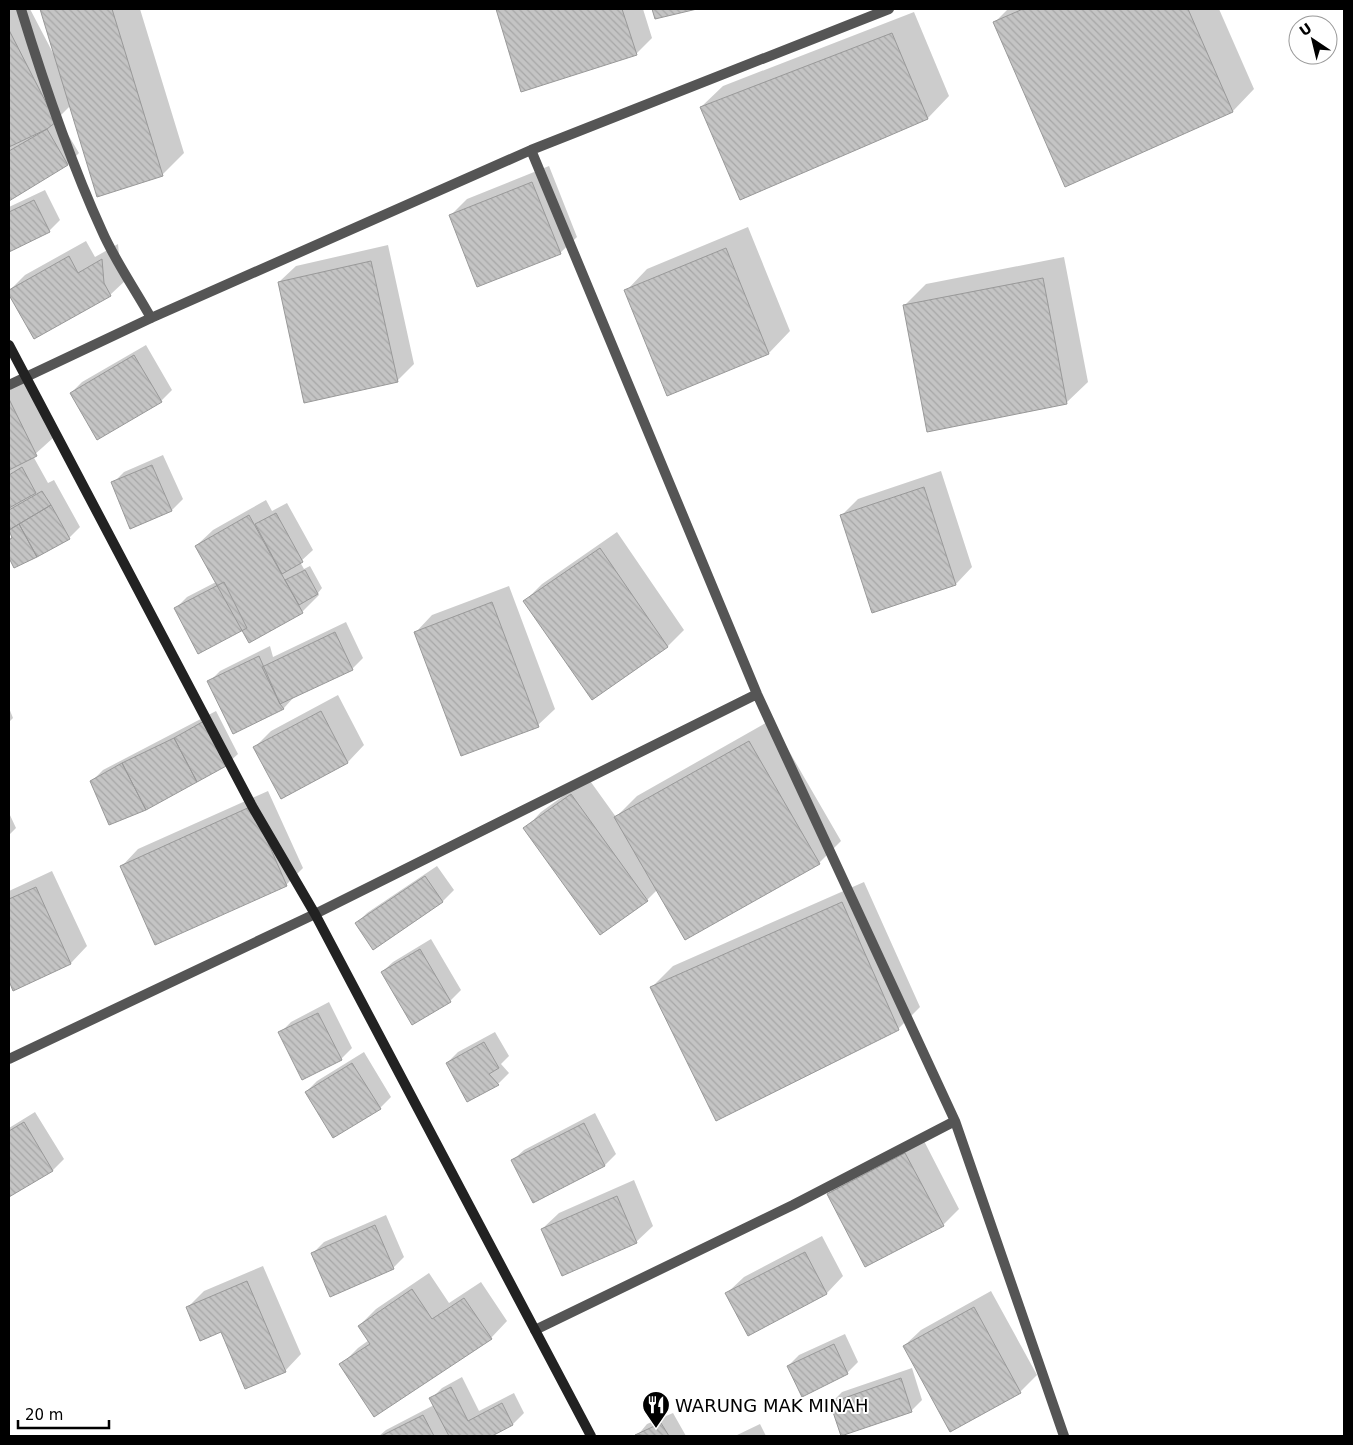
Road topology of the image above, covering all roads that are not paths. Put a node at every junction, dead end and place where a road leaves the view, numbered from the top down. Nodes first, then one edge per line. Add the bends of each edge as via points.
1 (21, 9) edge
2 (889, 9) edge
3 (531, 150) junction
4 (151, 318) junction
5 (9, 345) edge
6 (26, 376) junction
7 (9, 385) edge
8 (757, 694) junction
9 (315, 914) junction
10 (9, 1059) edge
11 (955, 1121) junction
12 (536, 1330) junction
13 (592, 1436) edge
14 (1064, 1436) edge

1 - 4 street via 52,108 102,233
2 - 3 street
3 - 4 street
3 - 8 street
4 - 6 street
5 - 6 main road
6 - 7 street
6 - 9 main road via 252,806
8 - 9 street
8 - 11 street
9 - 10 street
9 - 12 main road
11 - 12 street via 793,1205
11 - 14 street
12 - 13 main road

